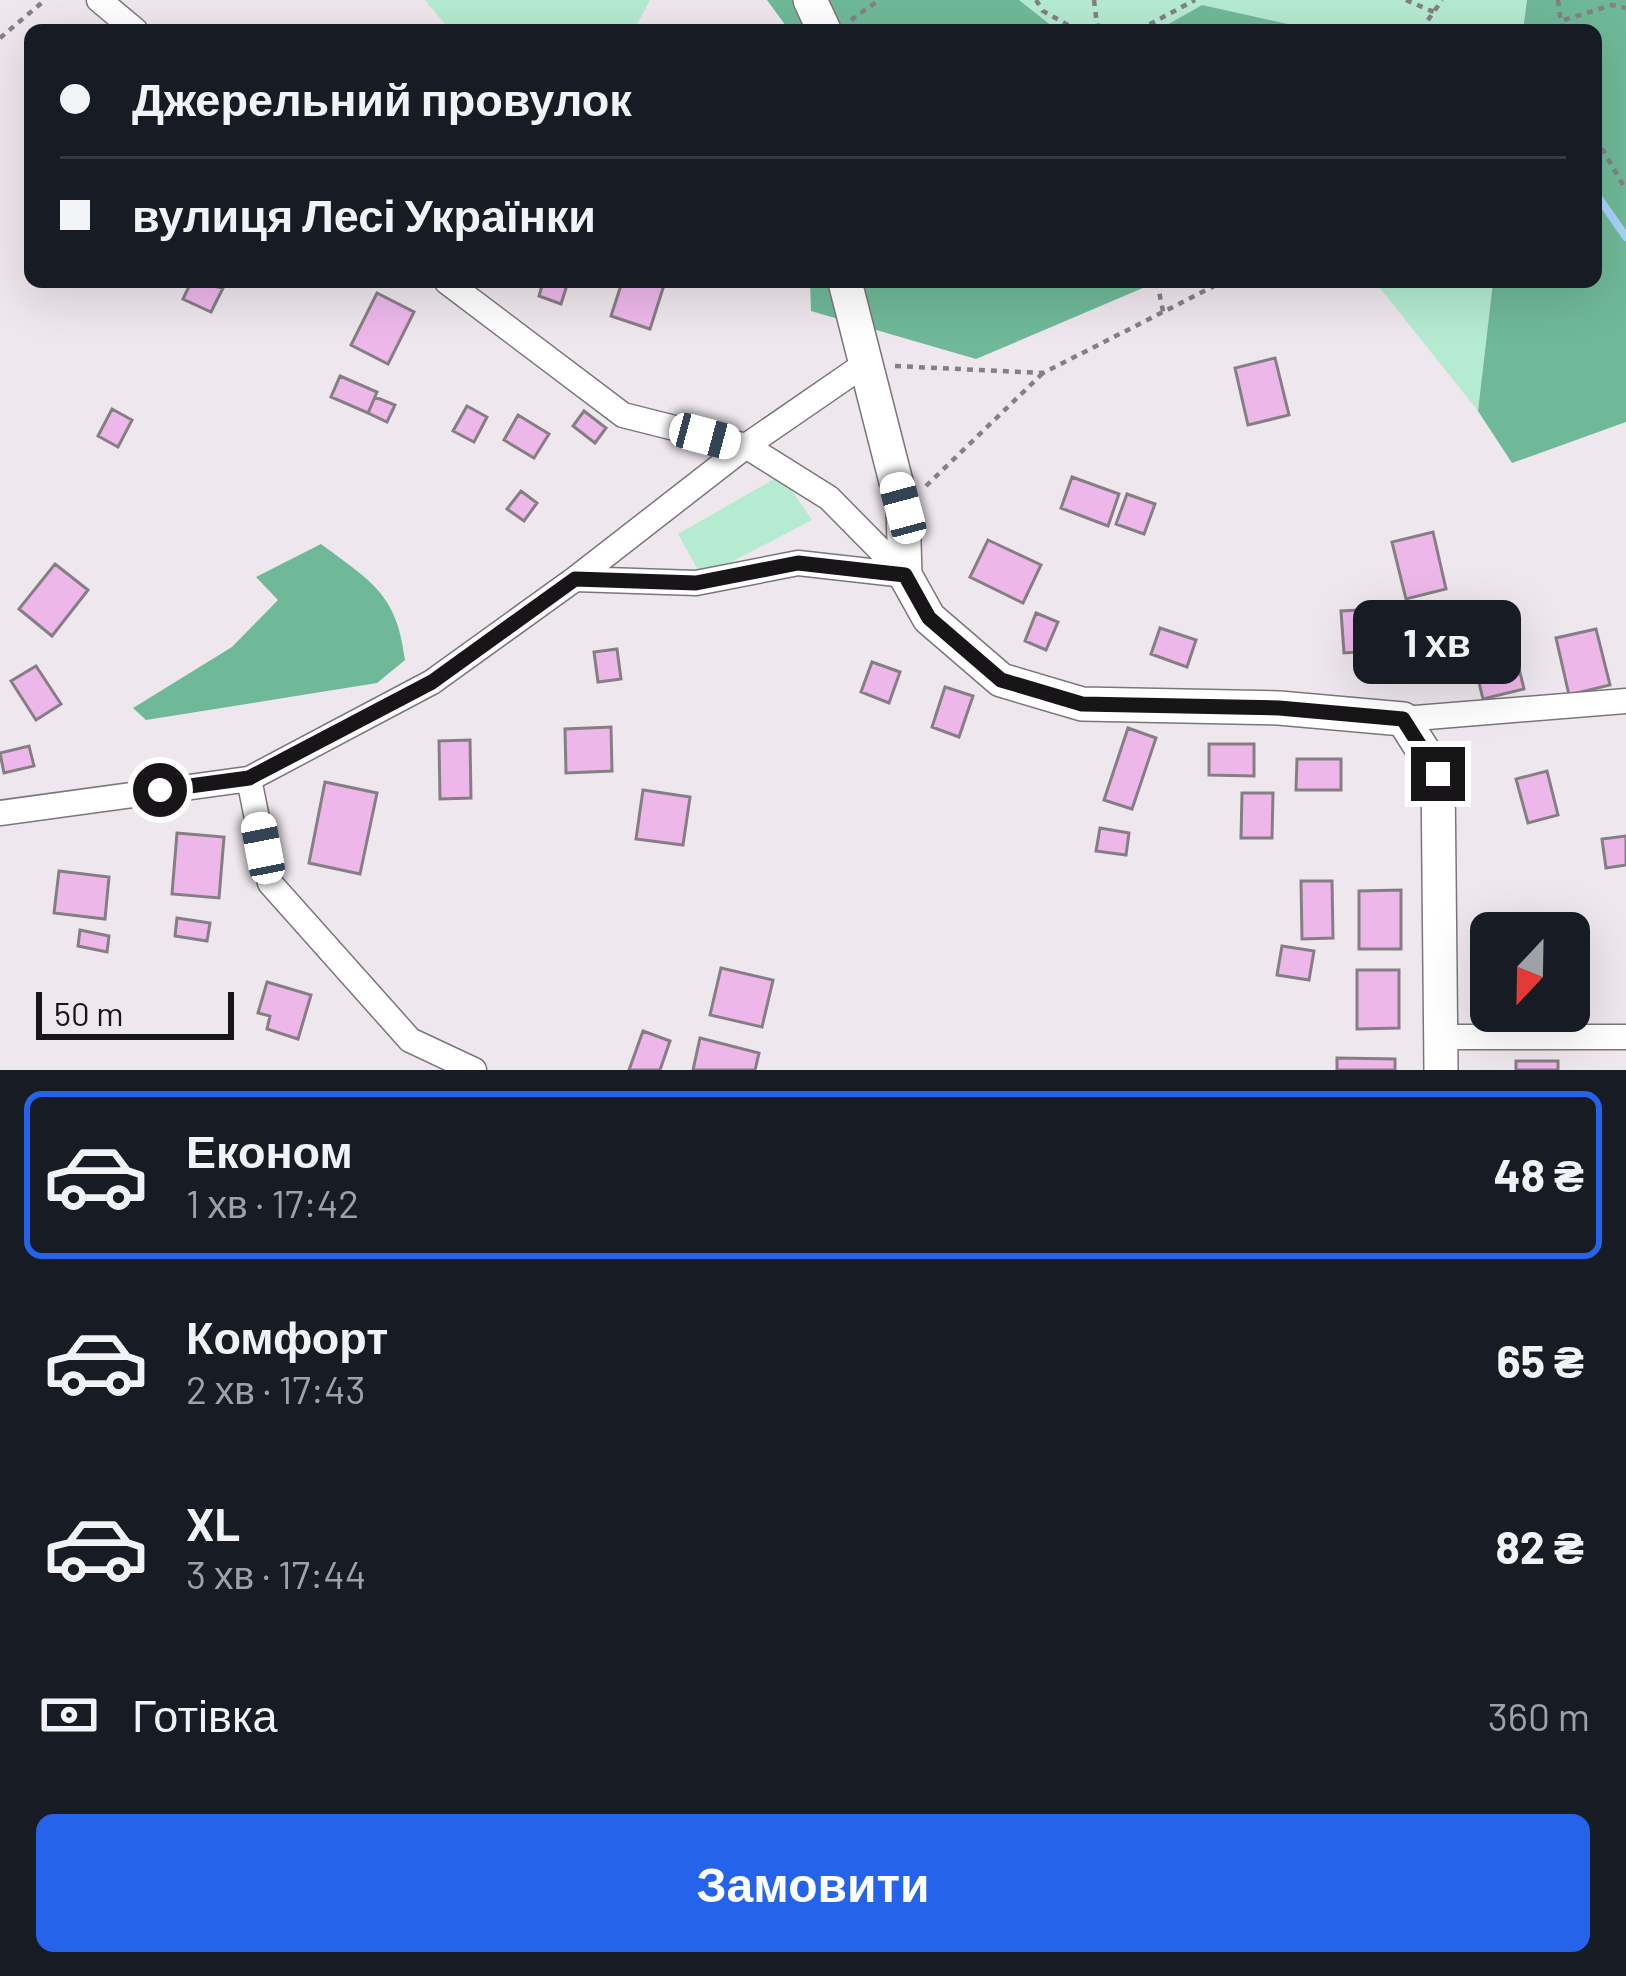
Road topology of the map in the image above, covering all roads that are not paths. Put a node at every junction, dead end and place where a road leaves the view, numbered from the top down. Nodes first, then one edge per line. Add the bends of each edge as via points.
1 (99, 0) edge
2 (128, 24) edge
3 (455, 288) edge
4 (846, 288) edge
5 (865, 364) junction
6 (746, 446) junction
7 (905, 575) junction
8 (575, 579) junction
9 (1626, 701) edge
10 (1403, 719) junction
11 (249, 778) junction
12 (0, 812) edge
13 (1626, 1037) edge
14 (1441, 1054) edge
15 (474, 1070) edge

1 - 2 street
3 - 6 street via 623,415
4 - 5 street
5 - 6 street
5 - 7 street via 903,508
6 - 7 street via 830,498
6 - 8 street
7 - 8 street via 798,563 696,583
7 - 10 street via 929,618 1001,680 1082,704
8 - 11 street via 432,682
9 - 10 street
10 - 14 street via 1438,774
11 - 12 street
11 - 15 street via 271,883 410,1040
13 - 14 street

